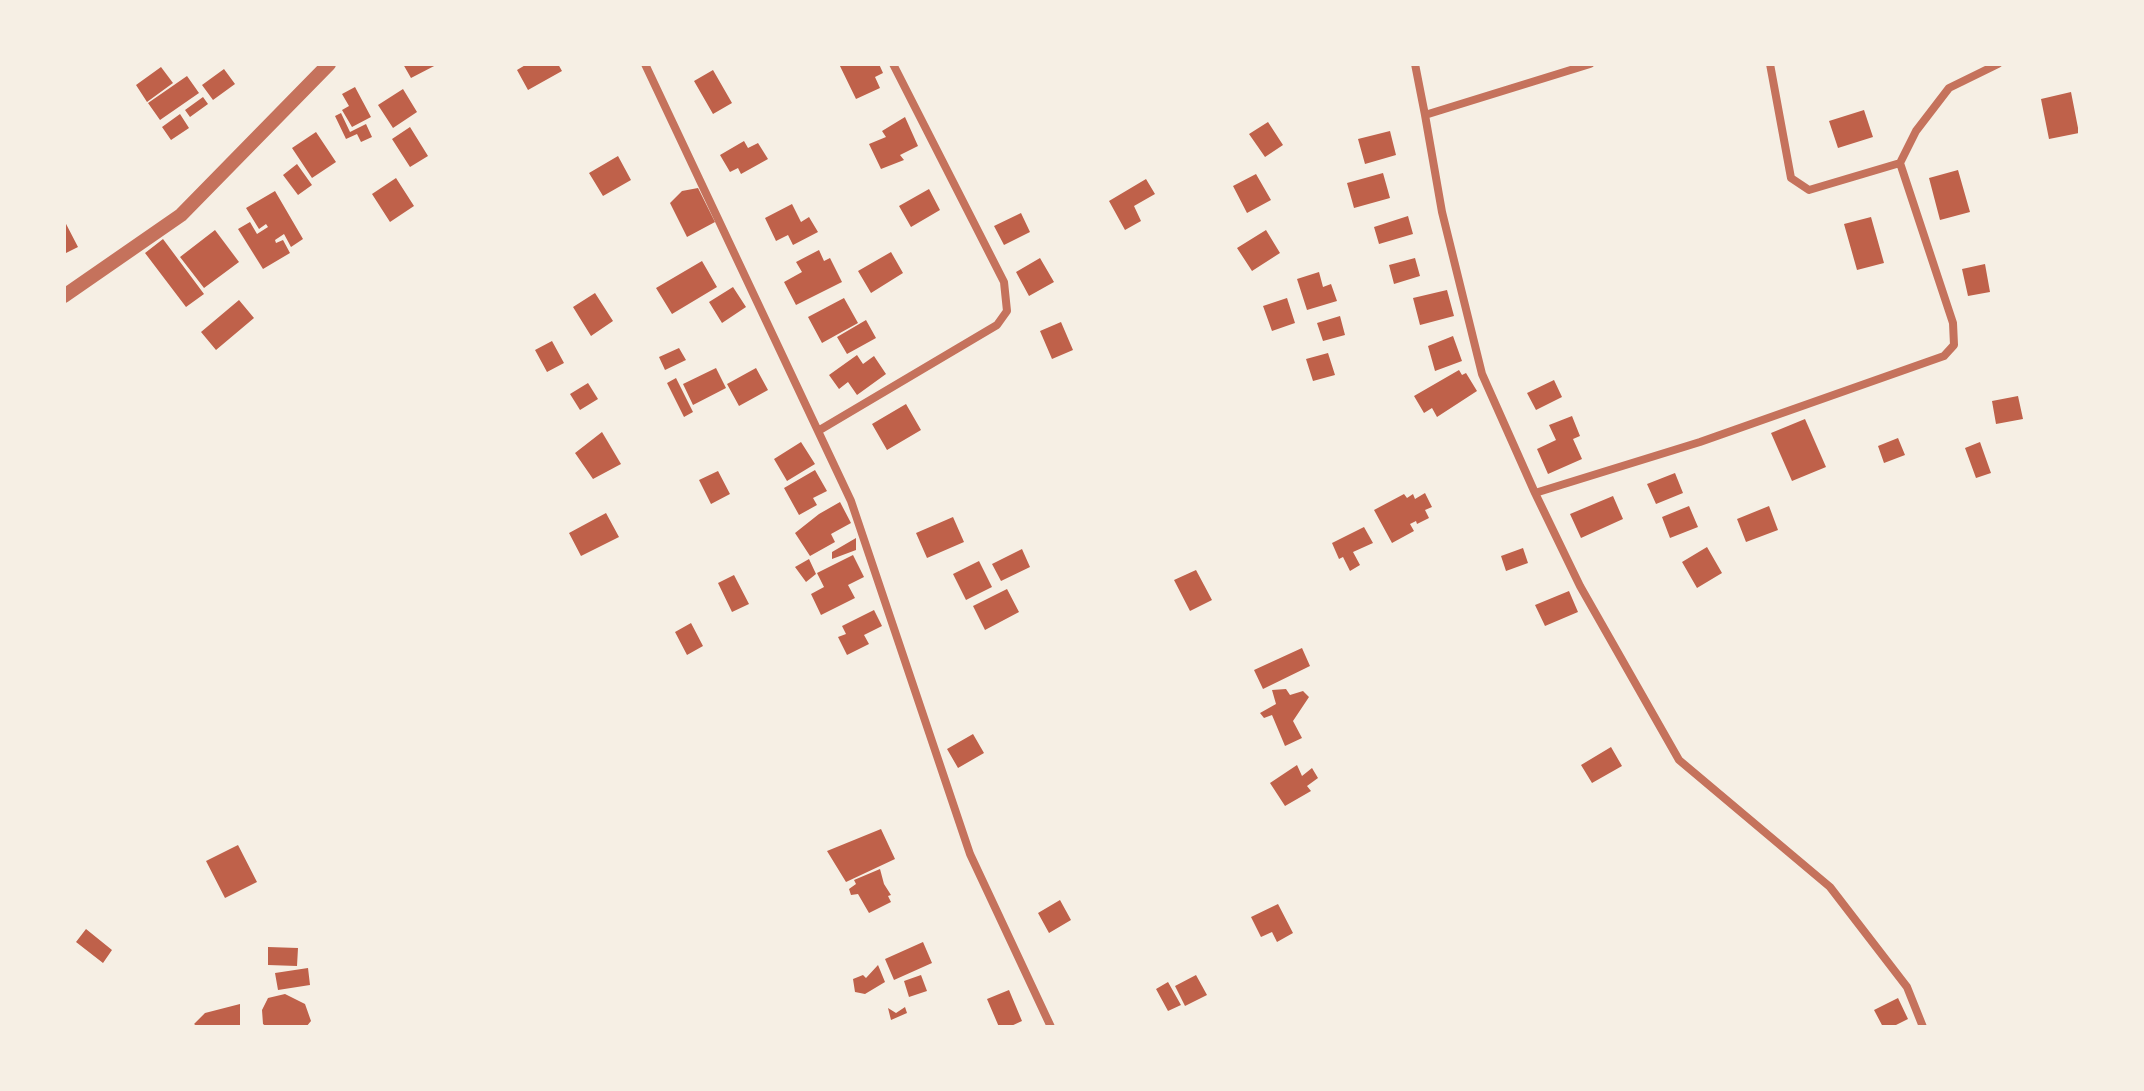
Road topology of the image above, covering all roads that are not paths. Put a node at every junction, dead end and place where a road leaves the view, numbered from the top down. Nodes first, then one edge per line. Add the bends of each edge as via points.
1 (329, 64) edge
2 (645, 64) edge
3 (893, 64) edge
4 (1415, 64) edge
5 (1590, 64) edge
6 (1770, 64) edge
7 (1998, 64) edge
8 (1425, 115) junction
9 (1900, 163) junction
10 (64, 296) edge
11 (818, 431) junction
12 (1535, 493) junction
13 (1051, 1027) edge
14 (1923, 1027) edge

1 - 10 street via 181,215
2 - 11 street
3 - 11 street via 1004,282 1007,311 997,325
4 - 8 street
5 - 8 street
6 - 9 street via 1791,178 1799,185 1809,190
7 - 9 street via 1949,88 1916,131
8 - 12 street via 1442,212 1482,374
9 - 12 street via 1953,323 1954,345 1944,356 1700,442
11 - 13 street via 851,501 970,854
12 - 14 street via 1580,586 1679,760 1830,887 1907,987

